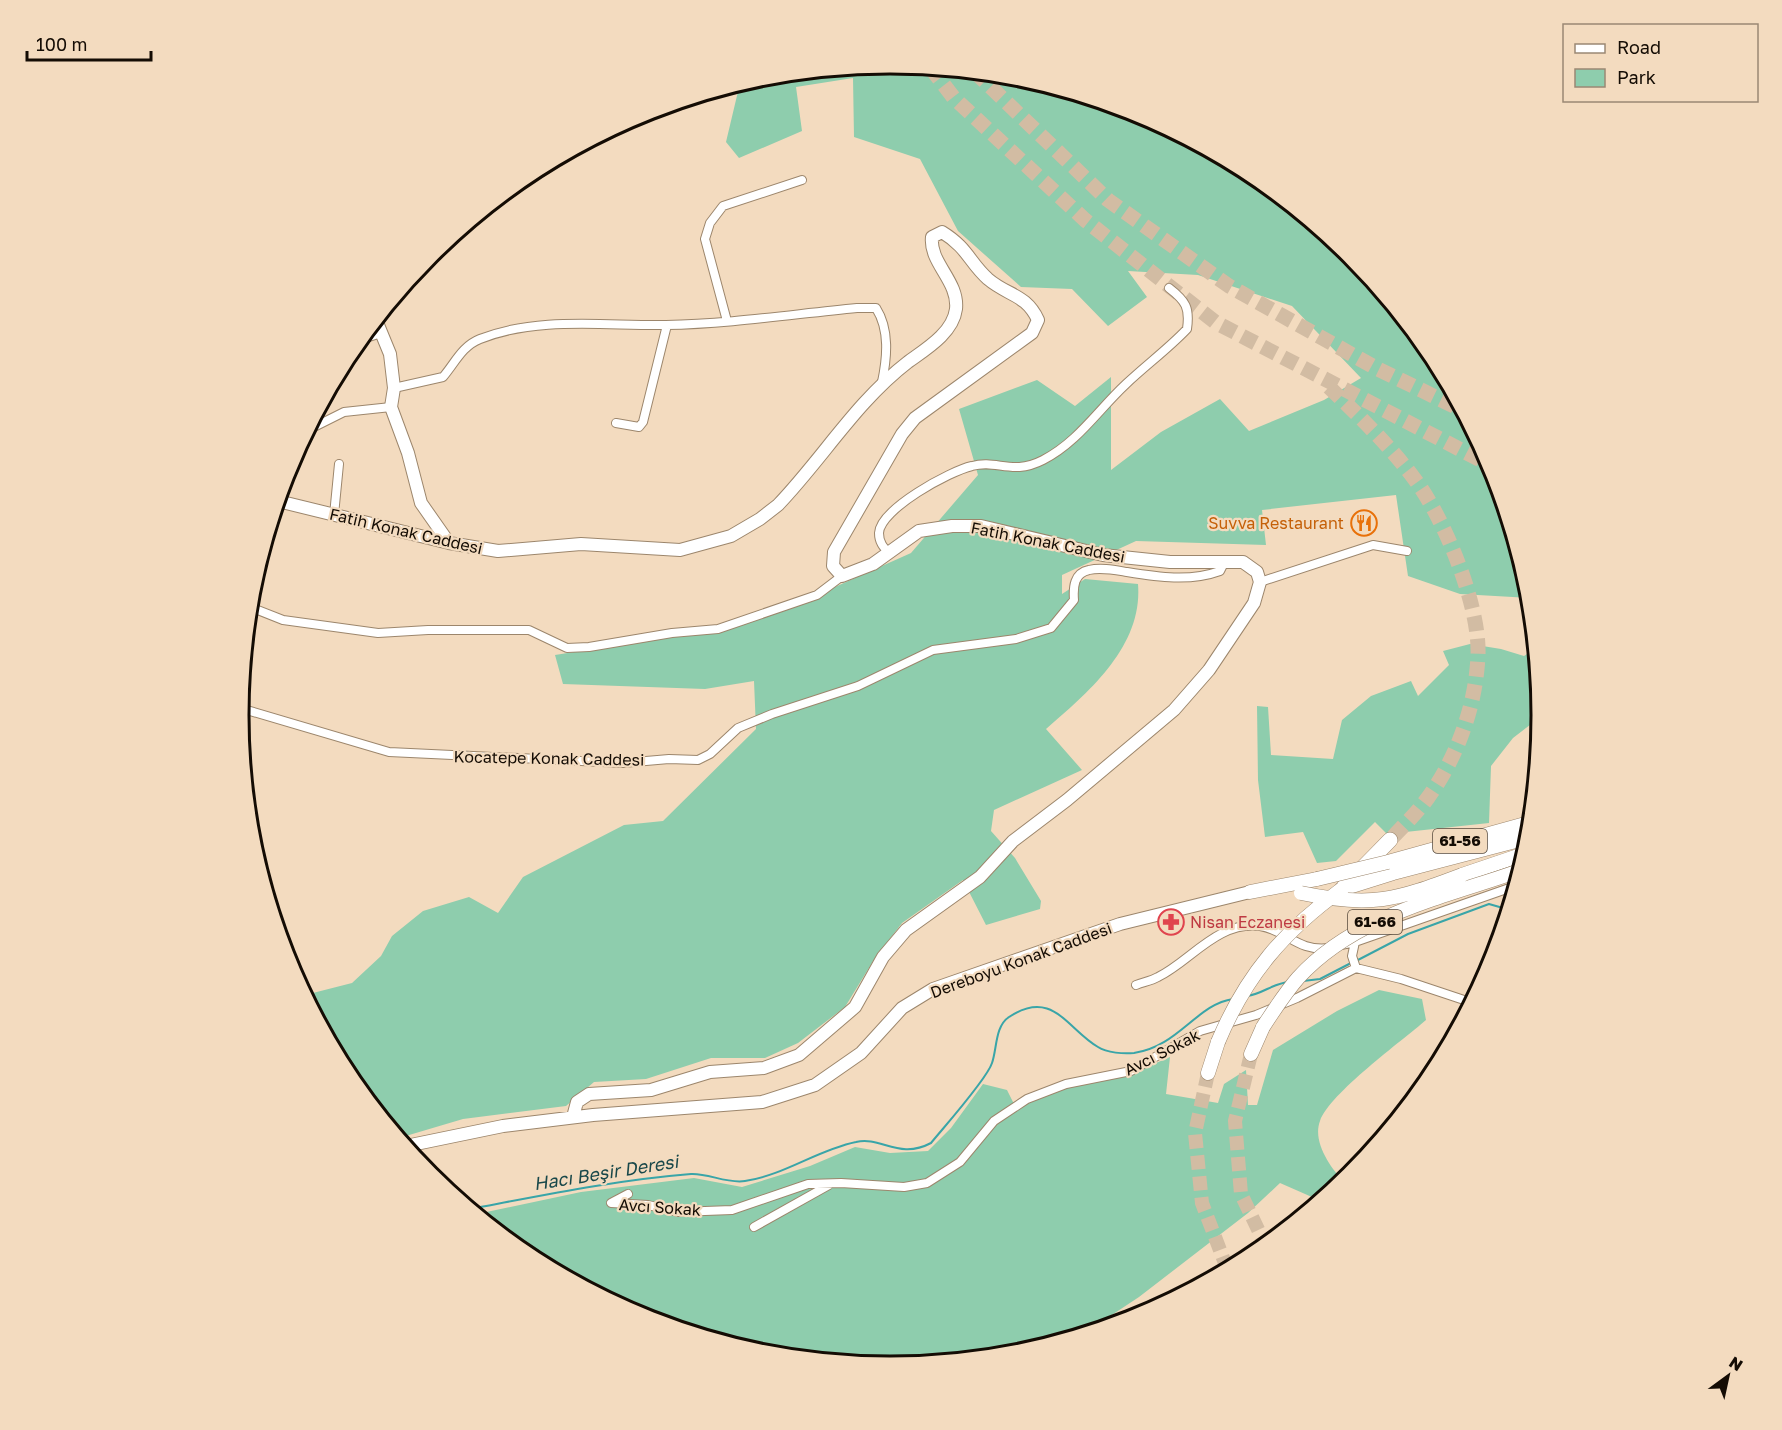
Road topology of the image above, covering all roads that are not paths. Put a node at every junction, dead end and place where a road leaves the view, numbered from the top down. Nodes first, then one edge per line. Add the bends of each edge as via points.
1 (802, 180) dead end
2 (1169, 288) dead end
3 (728, 321) junction
4 (668, 326) junction
5 (379, 328) edge
6 (381, 333) junction
7 (374, 335) edge
8 (882, 382) junction
9 (394, 388) junction
10 (391, 408) junction
11 (616, 423) dead end
12 (319, 424) edge
13 (339, 464) dead end
14 (286, 503) edge
15 (334, 515) junction
16 (449, 543) junction
17 (1407, 551) dead end
18 (889, 553) junction
19 (1224, 563) junction
20 (842, 576) junction
21 (1260, 582) junction
22 (259, 610) edge
23 (249, 711) edge
24 (1523, 825) edge
25 (1390, 840) tunnel mouth
26 (1520, 840) edge
27 (1516, 857) edge
28 (1513, 873) edge
29 (1509, 888) edge
30 (1342, 889) junction
31 (1251, 892) junction
32 (1355, 942) junction
33 (1356, 968) junction
34 (1136, 985) dead end
35 (1464, 1002) edge
36 (1251, 1054) tunnel mouth
37 (1208, 1073) tunnel mouth
38 (573, 1117) junction
39 (414, 1144) edge
40 (832, 1183) junction
41 (627, 1194) dead end
42 (754, 1227) dead end

1 - 3 street via 723,206 710,223 705,239
2 - 18 street via 1189,308 1187,329 1125,385 1070,443 1042,461 1017,469 974,465 949,473 897,507 885,520 879,531 881,544
3 - 4 street
3 - 8 street via 876,309 884,320 886,359
4 - 9 street via 565,324 504,332 479,339 463,349 443,377
4 - 11 street via 643,422 639,427
5 - 6 main road
6 - 7 street
6 - 9 main road via 390,354
8 - 16 main road, Fatih Konak Caddesi via 778,505 731,536 680,550 581,544 498,551
8 - 20 main road, Fatih Konak Caddesi via 947,330 956,310 955,291 931,247 932,237 942,232 960,243 988,279 1031,304 1038,320 1032,333 915,418 902,434 834,552 833,566
9 - 10 main road
10 - 12 street via 344,412
10 - 16 main road via 421,503
13 - 15 street
14 - 15 main road, Fatih Konak Caddesi
15 - 16 main road, Fatih Konak Caddesi
17 - 21 street via 1373,545
18 - 19 main road, Fatih Konak Caddesi via 920,531 952,525 981,526 1103,555
18 - 20 main road, Fatih Konak Caddesi
19 - 21 main road, Fatih Konak Caddesi via 1243,562 1257,572
19 - 23 street, Kocatepe Konak Caddesi via 1220,571 1186,578 1103,568 1087,570 1076,577 1074,600 1051,628 1016,639 933,650 858,686 738,728 698,760 600,763 388,752
20 - 22 street via 817,595 718,629 589,647 567,648 529,630 378,633 283,620
21 - 38 main road via 1254,603 1209,670 1174,710 1013,840 981,877 906,930 883,957 855,1007 799,1055 764,1068 710,1072 651,1090 589,1094 577,1102
24 - 31 main road, 61-56, bridge via 1388,862
25 - 30 highway
26 - 30 main road, 61-66
27 - 31 main road, 61-56, bridge via 1422,890 1374,902 1301,893
28 - 36 main road, 61-66, bridge via 1390,916 1341,941 1298,978 1263,1027
29 - 32 street
30 - 37 main road, 61-66, bridge via 1290,931 1258,968 1218,1042
31 - 38 main road, Dereboyu Konak Caddesi / 61-56 via 1120,924 933,989 902,1008 861,1053 815,1085 762,1102
32 - 33 street via 1352,956
32 - 34 street via 1315,950 1260,926 1243,928 1207,942 1158,977
33 - 35 street
33 - 40 street, Avcı Sokak via 1297,999 1200,1031 1131,1071 1066,1084 1027,1099 994,1121 960,1162 927,1183 904,1187
38 - 39 main road, Dereboyu Konak Caddesi
40 - 41 street, Avcı Sokak via 808,1184 732,1210 678,1212 611,1203
40 - 42 street

